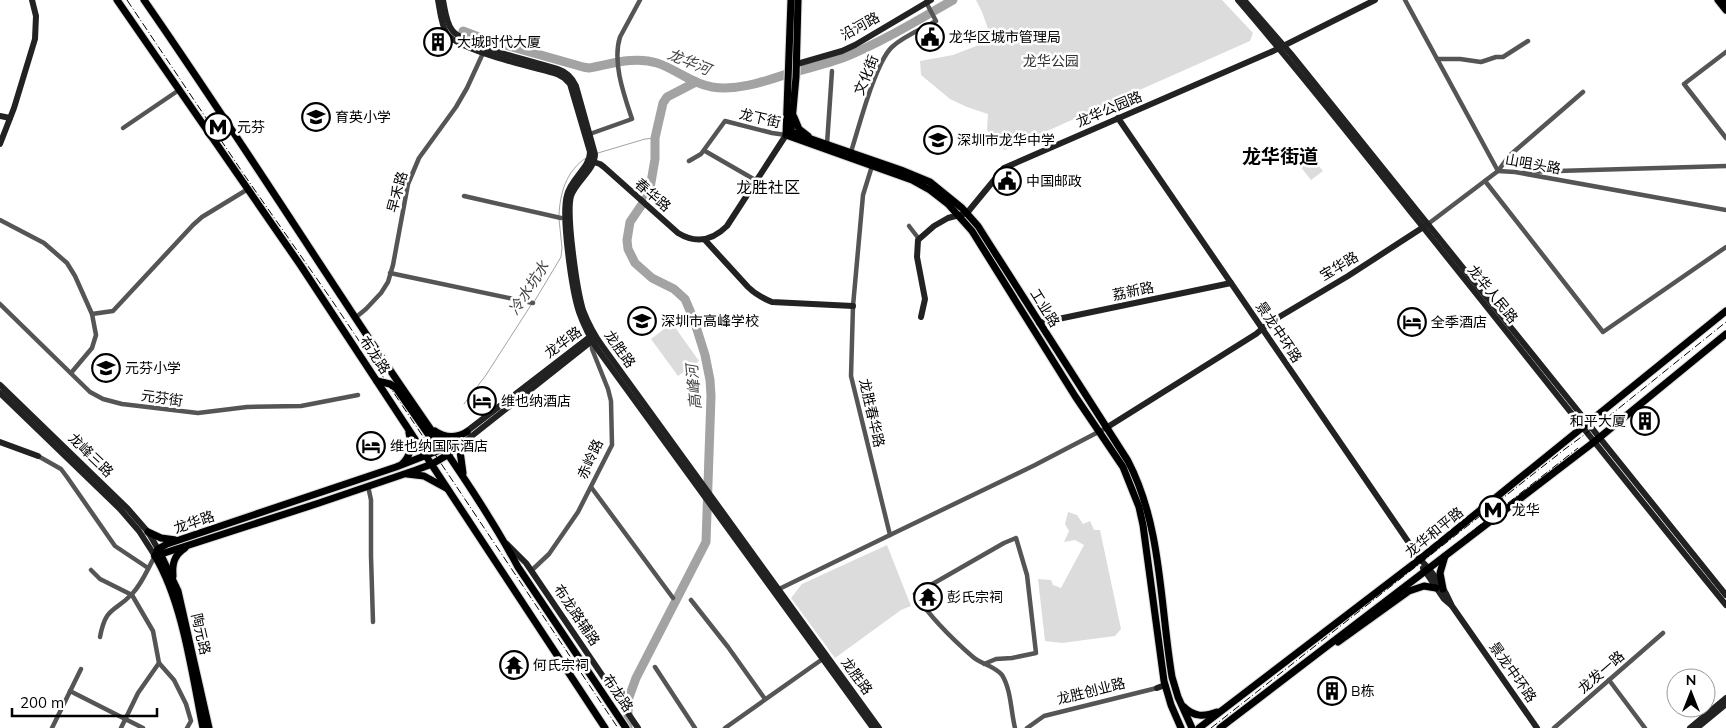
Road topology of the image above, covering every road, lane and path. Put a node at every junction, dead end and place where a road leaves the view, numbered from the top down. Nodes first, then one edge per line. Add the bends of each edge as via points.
1 (32, 0) edge
2 (117, 0) edge
3 (144, 0) edge
4 (438, 0) edge
5 (443, 0) edge
6 (640, 0) edge
7 (786, 0) edge
8 (791, 0) edge
9 (798, 0) edge
10 (802, 0) edge
11 (1238, 0) edge
12 (1244, 0) edge
13 (1375, 0) edge
14 (1405, 0) edge
15 (1718, 0) edge
16 (929, 3) edge
17 (1726, 10) edge
18 (798, 11) junction
19 (790, 12) junction
20 (1528, 41) dead end
21 (1282, 47) junction
22 (484, 50) junction
23 (1726, 52) edge
24 (1437, 59) junction
25 (797, 65) junction
26 (832, 70) dead end
27 (179, 90) junction
28 (1583, 92) dead end
29 (794, 112) junction
30 (0, 116) edge
31 (10, 118) junction
32 (1118, 118) junction
33 (123, 128) dead end
34 (588, 134) junction
35 (789, 134) junction
36 (1726, 138) edge
37 (812, 139) junction
38 (0, 144) edge
39 (827, 144) junction
40 (704, 151) junction
41 (851, 152) junction
42 (592, 157) junction
43 (689, 161) dead end
44 (872, 166) junction
45 (1726, 166) edge
46 (1498, 171) junction
47 (1515, 172) junction
48 (757, 181) junction
49 (1485, 181) junction
50 (248, 189) junction
51 (464, 196) dead end
52 (1726, 210) edge
53 (967, 213) junction
54 (959, 215) junction
55 (559, 218) dead end
56 (0, 220) edge
57 (909, 226) dead end
58 (1426, 226) junction
59 (919, 239) junction
60 (705, 240) junction
61 (1726, 247) edge
62 (390, 273) junction
63 (1231, 283) junction
64 (533, 303) dead end
65 (0, 304) edge
66 (853, 306) junction
67 (1726, 312) edge
68 (92, 314) junction
69 (921, 317) dead end
70 (355, 318) junction
71 (1039, 323) junction
72 (1262, 329) junction
73 (1726, 334) edge
74 (592, 338) junction
75 (392, 372) junction
76 (71, 373) junction
77 (377, 381) junction
78 (390, 384) junction
79 (0, 385) edge
80 (0, 393) edge
81 (358, 395) dead end
82 (1585, 425) junction
83 (430, 428) junction
84 (1106, 428) junction
85 (408, 430) junction
86 (467, 432) junction
87 (1099, 432) junction
88 (1596, 440) junction
89 (0, 442) edge
90 (461, 444) junction
91 (445, 451) junction
92 (38, 456) joint
93 (427, 457) junction
94 (432, 464) junction
95 (398, 467) junction
96 (400, 475) junction
97 (464, 478) junction
98 (368, 486) junction
99 (591, 487) junction
100 (450, 492) junction
101 (148, 532) junction
102 (890, 535) junction
103 (181, 539) junction
104 (504, 541) junction
105 (189, 546) junction
106 (158, 553) junction
107 (1446, 554) junction
108 (1420, 559) junction
109 (148, 568) junction
110 (1426, 569) junction
111 (91, 570) dead end
112 (531, 571) junction
113 (1726, 580) edge
114 (174, 581) junction
115 (1719, 586) junction
116 (1439, 589) junction
117 (775, 590) junction
118 (132, 595) junction
119 (1726, 595) edge
120 (673, 598) dead end
121 (691, 600) dead end
122 (1726, 605) edge
123 (373, 622) dead end
124 (1663, 633) dead end
125 (100, 637) dead end
126 (1314, 655) junction
127 (825, 658) junction
128 (159, 662) junction
129 (984, 664) junction
130 (655, 667) dead end
131 (81, 669) dead end
132 (1609, 680) junction
133 (1165, 685) junction
134 (1157, 688) joint
135 (70, 690) junction
136 (1726, 698) edge
137 (766, 699) junction
138 (1180, 701) junction
139 (1726, 704) edge
140 (1222, 710) junction
141 (1175, 714) junction
142 (125, 719) junction
143 (625, 726) edge
144 (52, 728) edge
145 (121, 728) edge
146 (143, 728) edge
147 (187, 728) edge
148 (203, 728) edge
149 (209, 728) edge
150 (605, 728) edge
151 (638, 728) edge
152 (695, 728) edge
153 (725, 728) edge
154 (873, 728) edge
155 (880, 728) edge
156 (1015, 728) edge
157 (1027, 728) edge
158 (1176, 728) edge
159 (1181, 728) edge
160 (1192, 728) edge
161 (1199, 728) edge
162 (1220, 728) edge
163 (1537, 728) edge
164 (1554, 728) edge
165 (1645, 728) edge
166 (1690, 728) edge
167 (1697, 728) edge

1 - 31 main road via 36,32
2 - 27 main road, 布龙路
3 - 70 main road, 布龙路
4 - 22 main road via 449,36
5 - 22 main road via 448,24 454,33
6 - 34 street via 620,37 618,56 620,81 632,119
7 - 19 main road
8 - 19 main road
9 - 18 main road
10 - 18 main road
11 - 21 main road, 龙华人民路
12 - 21 main road, 龙华人民路
13 - 21 main road, 龙华公园路
14 - 24 street, 山咀头路
15 - 17 main road
16 - 25 main road, 沿河路 via 855,45
16 - 41 street, 文化街 via 936,21 886,53
18 - 25 main road
19 - 35 main road
20 - 24 street via 1504,57 1481,62
21 - 32 main road, 龙华公园路
21 - 58 main road, 龙华人民路
22 - 34 main road via 558,69 569,75 576,86
22 - 62 street, 早禾路 via 467,88 419,158 408,184
23 - 36 street via 1684,84
24 - 46 street, 山咀头路
25 - 29 main road
26 - 39 street
27 - 33 street
27 - 50 main road, 布龙路
28 - 46 street via 1508,156
29 - 35 main road
29 - 37 main road via 799,129
30 - 31 main road
31 - 38 main road
32 - 53 main road, 龙华公园路 via 1004,168
32 - 63 main road, 景龙中环路
34 - 42 main road
35 - 37 main road, 工业路
35 - 40 street, 龙下街 via 772,134 725,121
35 - 44 main road, 工业路
35 - 48 main road
37 - 39 main road, 工业路
39 - 41 main road, 工业路
40 - 43 street, 龙下街
40 - 48 street
41 - 53 main road, 工业路 via 930,182
42 - 60 main road, 春华路 via 684,237
42 - 74 main road, 龙胜路 via 573,190 569,215 579,293
44 - 54 main road, 工业路 via 922,185
44 - 66 street, 龙胜春华路 via 863,195
45 - 47 street
46 - 47 street, 山咀头路
46 - 49 street
47 - 52 street, 山咀头路
48 - 60 main road via 727,226
49 - 58 street
49 - 61 street via 1603,332
50 - 68 street via 192,225 113,311
50 - 77 main road, 布龙路
51 - 55 street
53 - 54 main road
53 - 71 main road, 工业路
54 - 59 main road via 934,226
54 - 87 main road, 工业路
56 - 68 street via 44,243 67,263
57 - 59 street
58 - 72 main road, 宝华路
58 - 82 main road, 龙华人民路
59 - 69 main road via 917,250 925,299
60 - 66 main road via 764,299
62 - 64 street
62 - 70 street, 早禾路 via 380,293
63 - 71 main road, 荔新路
63 - 72 main road, 景龙中环路
65 - 76 street, 元芬街
66 - 102 street, 龙胜春华路 via 852,376
67 - 82 main road, 龙华和平路
68 - 76 street via 95,344
70 - 75 main road, 布龙路
71 - 84 main road, 工业路
72 - 84 main road, 宝华路
72 - 108 main road, 景龙中环路
73 - 88 main road, 龙华和平路
74 - 86 main road, 龙华路
74 - 90 main road, 龙华路
74 - 99 street, 赤岭路 via 592,349 612,401 613,431 612,445
74 - 117 main road, 龙胜路
74 - 117 main road, 龙胜路 via 704,486
75 - 78 main road
75 - 83 main road, 布龙路
76 - 81 street, 元芬街 via 90,392 103,399 187,413 301,406
77 - 78 main road
77 - 85 main road, 布龙路
78 - 91 main road via 435,444
79 - 101 main road, 龙峰三路
80 - 106 main road, 龙峰三路 via 120,509
82 - 88 main road, 龙华人民路
82 - 108 main road, 龙华和平路
83 - 86 main road via 448,436
83 - 91 main road, 布龙路
84 - 87 street
84 - 138 main road, 工业路 via 1131,466 1147,506 1172,677
85 - 93 main road, 布龙路
85 - 95 main road via 410,454
86 - 91 main road, 龙华路
87 - 102 street
87 - 133 main road, 工业路 via 1123,467 1139,507
88 - 107 main road, 龙华和平路
88 - 115 main road, 龙华人民路
88 - 122 main road, 龙华人民路
89 - 92 main road
90 - 91 main road, 龙华路
90 - 97 main road
91 - 93 main road, 龙华路
91 - 94 main road, 龙华路
91 - 97 main road, 布龙路
92 - 109 street via 60,469 117,549
93 - 94 main road, 布龙路
93 - 95 main road, 龙华路
94 - 96 main road, 龙华路
94 - 100 main road, 布龙路
95 - 103 main road, 龙华路
96 - 98 main road, 龙华路
96 - 100 main road via 424,476
97 - 104 main road, 布龙路
98 - 105 main road, 龙华路
98 - 123 street via 372,500
99 - 112 street, 赤岭路 via 549,554
99 - 120 street
100 - 150 main road, 布龙路
101 - 103 main road via 161,538
101 - 106 main road, 龙峰三路
102 - 117 street
103 - 106 main road, 龙华路
104 - 112 main road, 布龙路辅路
104 - 143 main road, 布龙路 via 518,567
105 - 106 main road, 龙华路
105 - 114 main road via 175,558
106 - 109 street
106 - 114 main road, 陶元路
106 - 148 main road, 陶元路 via 175,602
107 - 110 main road, 龙华和平路
107 - 116 main road
108 - 110 main road, 景龙中环路
108 - 140 main road, 龙华和平路
109 - 118 street
110 - 116 main road, 景龙中环路
110 - 126 main road, 龙华和平路
111 - 118 street via 100,579
112 - 151 main road, 布龙路辅路
113 - 115 main road
114 - 149 main road, 陶元路
115 - 119 main road, 龙华人民路
116 - 126 main road via 1424,586 1409,591 1340,641
116 - 163 main road, 景龙中环路
117 - 127 main road, 龙胜路
118 - 125 street via 108,614
118 - 128 street via 153,631
121 - 137 street
124 - 132 street, 龙发一路
126 - 162 main road, 龙华和平路
127 - 137 street
127 - 154 main road, 龙胜路
127 - 155 main road, 龙胜路
128 - 142 street
128 - 147 street via 174,680 186,704 190,721
129 - 129 street via 1036,653 1027,574 1016,538 915,594 939,625
129 - 156 street via 999,672 1004,680
130 - 152 street
131 - 135 street
132 - 164 street, 龙发一路
132 - 165 street
133 - 134 main road, 龙胜创业路
133 - 141 main road, 工业路
134 - 157 street, 龙胜创业路 via 1044,716
135 - 142 street
135 - 144 street
136 - 166 main road
137 - 153 street
138 - 140 main road via 1195,715
138 - 160 main road, 工业路
139 - 167 main road
140 - 161 main road, 龙华和平路
141 - 158 main road
141 - 159 main road, 工业路
142 - 145 street
142 - 146 street

